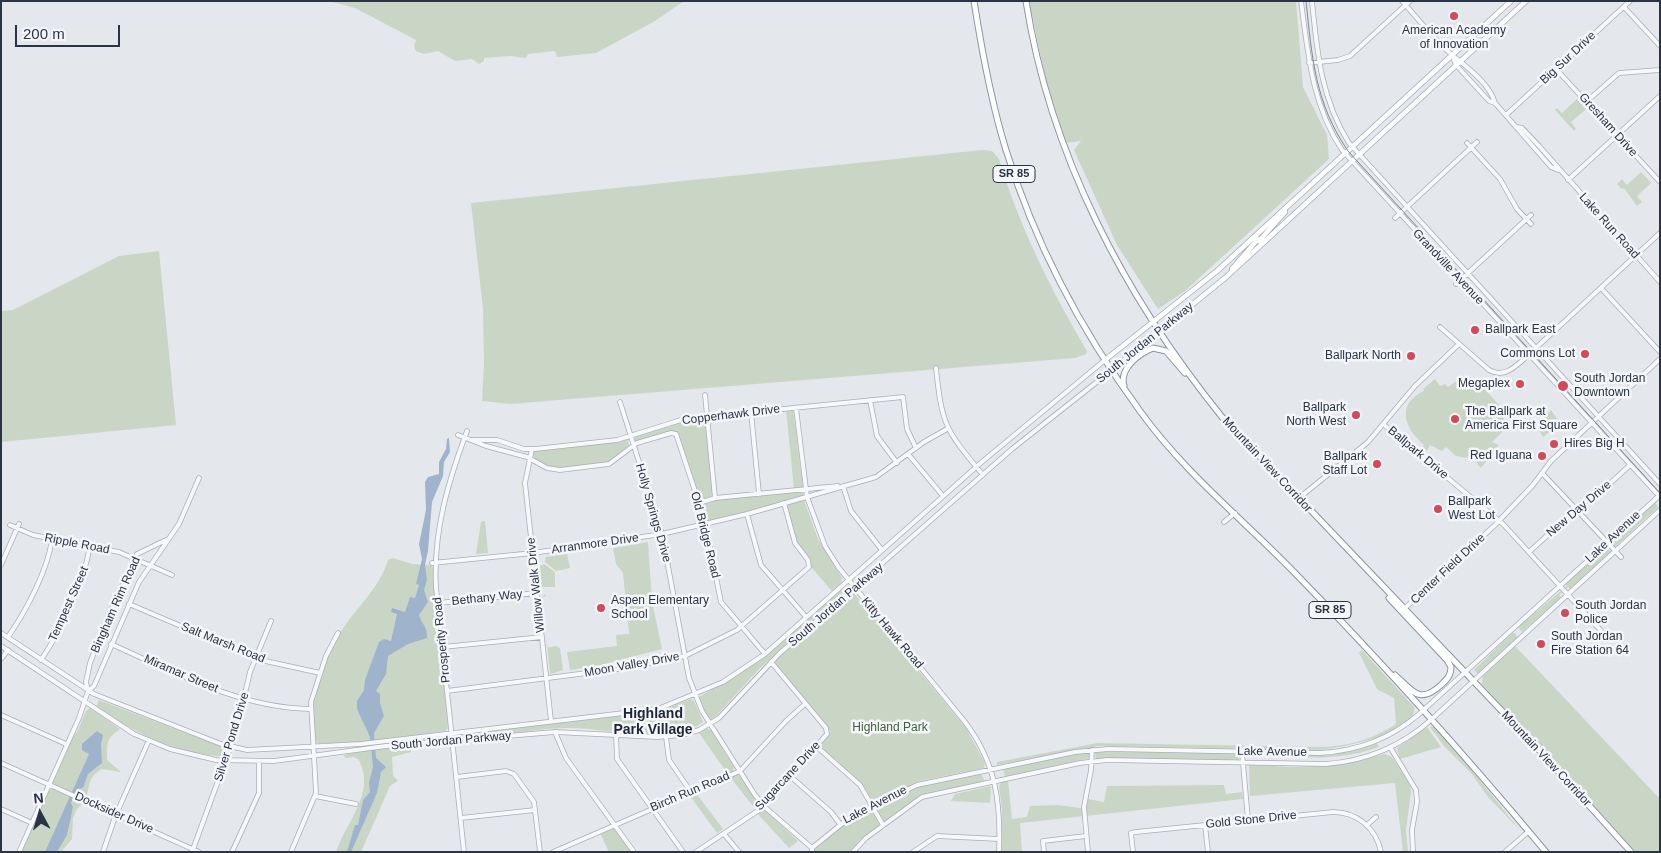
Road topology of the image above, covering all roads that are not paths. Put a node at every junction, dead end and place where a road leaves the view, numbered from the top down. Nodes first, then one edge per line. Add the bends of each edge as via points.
1 (974, 1) edge
2 (1026, 1) edge
3 (1301, 1) edge
4 (1312, 1) edge
5 (1402, 1) edge
6 (1410, 1) edge
7 (1511, 1) edge
8 (1526, 1) edge
9 (1630, 1) edge
10 (1406, 5) junction
11 (1624, 7) junction
12 (1660, 46) edge
13 (1452, 55) junction
14 (1461, 61) junction
15 (1318, 62) junction
16 (1309, 63) junction
17 (1456, 65) junction
18 (1556, 69) junction
19 (1660, 70) edge
20 (1660, 96) edge
21 (1586, 102) junction
22 (1495, 103) junction
23 (1506, 115) junction
24 (1617, 135) junction
25 (1477, 142) dead end
26 (1467, 143) dead end
27 (1352, 147) junction
28 (1471, 147) junction
29 (1345, 154) junction
30 (1359, 155) junction
31 (1352, 162) junction
32 (1434, 174) dead end
33 (1438, 178) junction
34 (1568, 180) junction
35 (1660, 182) edge
36 (1406, 207) junction
37 (1399, 214) junction
38 (1531, 214) dead end
39 (1395, 218) dead end
40 (1526, 219) junction
41 (1531, 224) dead end
42 (1660, 233) edge
43 (1259, 240) junction
44 (1636, 256) junction
45 (1467, 274) junction
46 (1460, 280) junction
47 (1660, 282) edge
48 (1456, 284) dead end
49 (1601, 288) junction
50 (1154, 322) junction
51 (1440, 327) dead end
52 (1161, 331) junction
53 (1459, 344) junction
54 (1536, 348) junction
55 (1660, 352) edge
56 (1529, 355) junction
57 (1660, 359) edge
58 (1105, 360) junction
59 (936, 368) dead end
60 (1112, 370) junction
61 (1192, 378) junction
62 (705, 395) dead end
63 (1128, 395) junction
64 (870, 400) junction
65 (620, 402) dead end
66 (796, 408) junction
67 (751, 412) junction
68 (1598, 416) junction
69 (707, 417) junction
70 (1591, 423) junction
71 (1383, 424) junction
72 (947, 429) junction
73 (467, 431) dead end
74 (675, 433) joint
75 (458, 435) dead end
76 (631, 436) junction
77 (464, 437) junction
78 (472, 440) junction
79 (634, 445) junction
80 (916, 448) junction
81 (532, 449) junction
82 (908, 454) junction
83 (530, 458) junction
84 (897, 463) junction
85 (1630, 465) junction
86 (976, 467) junction
87 (1542, 473) junction
88 (983, 475) junction
89 (198, 478) dead end
90 (1660, 484) edge
91 (843, 486) junction
92 (805, 489) junction
93 (760, 494) junction
94 (943, 496) junction
95 (1659, 496) edge
96 (807, 497) junction
97 (715, 498) junction
98 (1299, 498) junction
99 (699, 503) junction
100 (784, 503) junction
101 (1576, 509) junction
102 (1660, 510) edge
103 (1235, 513) junction
104 (746, 514) junction
105 (1499, 521) junction
106 (1224, 522) dead end
107 (705, 524) junction
108 (10, 525) dead end
109 (18, 526) junction
110 (662, 534) junction
111 (170, 537) junction
112 (52, 539) junction
113 (1607, 542) junction
114 (90, 546) junction
115 (882, 550) junction
116 (1615, 551) junction
117 (1529, 552) junction
118 (533, 553) junction
119 (1621, 557) dead end
120 (135, 558) junction
121 (434, 563) junction
122 (1, 565) edge
123 (150, 565) junction
124 (172, 575) dead end
125 (848, 580) junction
126 (1376, 580) junction
127 (1560, 586) junction
128 (855, 588) junction
129 (782, 590) junction
130 (537, 593) junction
131 (1568, 594) junction
132 (438, 603) junction
133 (129, 604) junction
134 (1404, 609) junction
135 (806, 617) junction
136 (271, 621) dead end
137 (741, 627) junction
138 (1514, 628) junction
139 (1, 633) edge
140 (338, 633) dead end
141 (1604, 634) dead end
142 (1522, 636) junction
143 (8, 637) junction
144 (542, 637) junction
145 (111, 644) junction
146 (1, 646) edge
147 (443, 647) junction
148 (8, 650) junction
149 (1370, 653) junction
150 (765, 654) junction
151 (685, 656) junction
152 (256, 658) junction
153 (1, 659) edge
154 (41, 660) junction
155 (771, 662) junction
156 (320, 673) junction
157 (1464, 673) junction
158 (546, 679) junction
159 (1473, 682) junction
160 (88, 691) junction
161 (447, 691) junction
162 (695, 695) junction
163 (244, 699) junction
164 (85, 701) junction
165 (805, 704) junction
166 (310, 709) junction
167 (1424, 710) junction
168 (1, 715) edge
169 (1432, 719) junction
170 (551, 721) junction
171 (710, 724) junction
172 (451, 732) junction
173 (555, 732) junction
174 (616, 734) junction
175 (666, 737) junction
176 (149, 740) junction
177 (453, 742) junction
178 (66, 744) junction
179 (385, 744) junction
180 (314, 746) junction
181 (361, 746) junction
182 (816, 746) junction
183 (230, 747) junction
184 (1390, 748) junction
185 (1092, 750) junction
186 (1242, 752) junction
187 (315, 756) junction
188 (226, 760) junction
189 (1092, 761) junction
190 (259, 762) junction
191 (1, 763) edge
192 (1242, 763) junction
193 (991, 769) junction
194 (740, 771) junction
195 (790, 776) junction
196 (456, 777) junction
197 (994, 781) junction
198 (48, 784) junction
199 (691, 792) junction
200 (315, 796) junction
201 (356, 804) dead end
202 (764, 806) junction
203 (873, 806) junction
204 (652, 808) junction
205 (1, 809) edge
206 (535, 810) junction
207 (116, 814) junction
208 (1376, 817) dead end
209 (461, 818) junction
210 (1248, 820) junction
211 (32, 823) junction
212 (614, 824) junction
213 (840, 824) junction
214 (883, 825) junction
215 (1205, 825) junction
216 (1367, 825) junction
217 (1529, 831) junction
218 (724, 834) junction
219 (1086, 836) junction
220 (999, 839) junction
221 (192, 850) edge
222 (812, 850) edge
223 (19, 852) edge
224 (102, 852) edge
225 (199, 852) edge
226 (232, 852) edge
227 (291, 852) edge
228 (464, 852) edge
229 (540, 852) edge
230 (554, 852) edge
231 (634, 852) edge
232 (683, 852) edge
233 (696, 852) edge
234 (739, 852) edge
235 (853, 852) edge
236 (913, 852) edge
237 (999, 852) edge
238 (1044, 852) edge
239 (1088, 852) edge
240 (1133, 852) edge
241 (1208, 852) edge
242 (1381, 852) edge
243 (1413, 852) edge
244 (1505, 852) edge
245 (1546, 852) edge
246 (1631, 852) edge

1 - 58 highway, SR 85 via 992,100 1018,188 1064,292
2 - 50 highway, Mountain View Corridor via 1036,58 1060,138 1106,240
3 - 16 street, Grandville Avenue
4 - 15 street, Grandville Avenue
5 - 10 street, Lake Run Road
6 - 10 street
7 - 13 main road, South Jordan Parkway
8 - 14 main road, South Jordan Parkway
9 - 11 street, Big Sur Drive
10 - 13 street, Lake Run Road
10 - 15 street via 1350,56
11 - 12 street
11 - 18 street, Big Sur Drive
13 - 14 street, Lake Run Road
13 - 17 street, Lake Run Road
13 - 27 main road, South Jordan Parkway
14 - 17 main road, South Jordan Parkway
14 - 22 street, Lake Run Road via 1493,96
15 - 16 street
15 - 27 street, Grandville Avenue via 1331,110
16 - 29 street, Grandville Avenue via 1322,113
17 - 22 street, Lake Run Road via 1489,101
17 - 30 main road, South Jordan Parkway
18 - 21 street, Gresham Drive
18 - 23 street, Big Sur Drive
19 - 21 street via 1619,73
20 - 24 street
21 - 24 street, Gresham Drive
22 - 23 street, Lake Run Road
23 - 34 street, Lake Run Road via 1550,167
24 - 34 street
24 - 35 street, Gresham Drive
25 - 28 street
26 - 28 street
27 - 29 main road, South Jordan Parkway
27 - 30 street, Grandville Avenue
28 - 33 street
28 - 40 street via 1503,182
29 - 31 street, Grandville Avenue
29 - 43 main road, South Jordan Parkway via 1292,203
30 - 31 main road, South Jordan Parkway
30 - 36 street, Grandville Avenue
31 - 37 street, Grandville Avenue
31 - 43 main road, South Jordan Parkway
32 - 33 street
33 - 36 street
34 - 44 street, Lake Run Road
36 - 37 street
36 - 45 street, Grandville Avenue
37 - 39 street
37 - 46 street, Grandville Avenue
38 - 40 street
40 - 41 street
40 - 45 street
42 - 44 street
43 - 50 main road, South Jordan Parkway
43 - 52 main road, South Jordan Parkway via 1225,278
44 - 47 street, Lake Run Road
44 - 49 street
45 - 46 street
45 - 54 street, Grandville Avenue
46 - 48 street
46 - 56 street, Grandville Avenue
49 - 54 street
49 - 55 street
50 - 52 highway, Mountain View Corridor
50 - 58 main road, South Jordan Parkway
51 - 53 street
52 - 60 main road, South Jordan Parkway
52 - 61 highway, Mountain View Corridor
53 - 56 street via 1498,374
53 - 71 street via 1415,386
54 - 56 street
54 - 68 street, Grandville Avenue
56 - 70 street, Grandville Avenue
57 - 68 street, Center Field Drive
58 - 60 highway, SR 85
58 - 86 street, South Jordan Parkway
59 - 72 street via 940,408
60 - 63 highway, SR 85
60 - 88 street, South Jordan Parkway
61 - 63 highway via 1166,351 1153,348 1124,370 1122,381
61 - 98 highway, Mountain View Corridor via 1222,417
62 - 69 street
63 - 103 highway, SR 85 via 1187,469
64 - 66 street, Copperhawk Drive
64 - 80 street, Copperhawk Drive via 903,397 907,429
64 - 84 street via 877,436
65 - 76 street, Holly Springs Drive
66 - 67 street, Copperhawk Drive
66 - 92 street, Kitty Hawk Road
67 - 69 street, Copperhawk Drive
67 - 93 street
68 - 70 street, Center Field Drive
68 - 90 street, Grandville Avenue
69 - 76 street, Copperhawk Drive via 677,421
69 - 97 street
70 - 85 street, Grandville Avenue
70 - 87 street, Center Field Drive
71 - 98 street via 1361,448
71 - 105 street, Ballpark Drive
72 - 80 street, Arranmore Drive
72 - 86 street
73 - 77 street, Prosperity Road
74 - 79 street, Copperhawk Drive
74 - 99 street, Old Bridge Road
75 - 77 street, Copperhawk Drive
76 - 79 street, Holly Springs Drive
76 - 81 street, Copperhawk Drive via 614,441
77 - 78 street, Copperhawk Drive
77 - 121 street, Prosperity Road via 442,510
78 - 81 street, Copperhawk Drive via 497,440
78 - 83 street, Copperhawk Drive
79 - 83 street, Copperhawk Drive via 604,466 556,470
79 - 110 street, Holly Springs Drive
80 - 82 street, Arranmore Drive
81 - 83 street, Willow Walk Drive
82 - 84 street, Arranmore Drive
82 - 94 street
83 - 118 street, Willow Walk Drive via 525,483
84 - 91 street, Arranmore Drive via 876,477
85 - 95 street, Grandville Avenue
85 - 101 street, New Day Drive
86 - 88 street
86 - 94 street, South Jordan Parkway
87 - 101 street
87 - 105 street, Center Field Drive
88 - 128 street, South Jordan Parkway
89 - 111 street, Bingham Rim Road
91 - 92 street, Arranmore Drive
91 - 96 street, Arranmore Drive
91 - 115 street via 851,511
92 - 93 street, Arranmore Drive
92 - 96 street, Kitty Hawk Road
93 - 97 street, Arranmore Drive
94 - 115 street, South Jordan Parkway
95 - 113 street, Lake Avenue
96 - 100 street, Arranmore Drive
96 - 125 street, Kitty Hawk Road via 825,546
97 - 99 street, Arranmore Drive
98 - 126 highway, Mountain View Corridor
99 - 107 street, Old Bridge Road
100 - 104 street, Arranmore Drive
100 - 129 street, Moon Valley Drive via 795,543 809,564
101 - 113 street
101 - 117 street, New Day Drive
102 - 116 street, Lake Avenue
103 - 106 street
103 - 149 highway, SR 85
104 - 107 street, Arranmore Drive
104 - 129 street via 759,561
105 - 117 street, Ballpark Drive
105 - 134 street, Center Field Drive
107 - 110 street, Arranmore Drive
107 - 137 street, Old Bridge Road via 720,599
108 - 109 street, Ripple Road
109 - 112 street, Ripple Road via 29,534
109 - 122 street
110 - 118 street, Arranmore Drive
110 - 151 street, Holly Springs Drive
111 - 120 street, Bingham Rim Road via 141,551
111 - 123 street, Bingham Rim Road
112 - 114 street, Ripple Road
112 - 143 street via 23,613
113 - 116 street
113 - 127 street, Lake Avenue
114 - 120 street, Ripple Road
114 - 154 street, Tempest Street via 84,572 56,635
115 - 125 street, South Jordan Parkway
116 - 119 street
116 - 131 street, Lake Avenue
117 - 127 street, Ballpark Drive
118 - 121 street, Arranmore Drive
118 - 130 street, Willow Walk Drive
120 - 123 street, Ripple Road
120 - 160 street, Bingham Rim Road via 90,663 86,682
121 - 132 street, Prosperity Road
123 - 124 street, Ripple Road
123 - 133 street, Bingham Rim Road
125 - 128 street, Kitty Hawk Road
125 - 135 street, South Jordan Parkway
126 - 134 highway, Mountain View Corridor
126 - 149 highway via 1447,660 1451,672 1432,693 1421,695
127 - 131 street, Ballpark Drive
127 - 138 street, Lake Avenue
128 - 155 street, South Jordan Parkway
128 - 193 street, Kitty Hawk Road via 970,728
129 - 135 street
129 - 137 street, Moon Valley Drive
130 - 132 street, Bethany Way
130 - 144 street, Willow Walk Drive
131 - 141 street, Ballpark Drive
131 - 142 street, Lake Avenue
132 - 147 street, Prosperity Road
133 - 145 street, Bingham Rim Road
133 - 152 street, Salt Marsh Road
134 - 157 highway, Mountain View Corridor
135 - 150 street, South Jordan Parkway
136 - 152 street, Silver Pond Drive
137 - 150 street, Old Bridge Road
137 - 151 street, Moon Valley Drive
138 - 142 street
138 - 157 street, Lake Avenue
139 - 143 street, South Jordan Parkway
140 - 156 street
142 - 159 street, Lake Avenue
143 - 154 street, South Jordan Parkway
144 - 147 street
144 - 158 street, Willow Walk Drive
145 - 160 street, Bingham Rim Road via 94,686
145 - 163 street, Miramar Street
146 - 148 street, South Jordan Parkway
147 - 161 street, Prosperity Road
148 - 153 street
148 - 164 street, South Jordan Parkway
149 - 167 highway, SR 85
150 - 162 street, South Jordan Parkway via 723,682
151 - 158 street, Moon Valley Drive
151 - 162 street, Holly Springs Drive
152 - 156 street, Salt Marsh Road
152 - 163 street, Silver Pond Drive
154 - 160 street, South Jordan Parkway
155 - 165 street
155 - 171 street, South Jordan Parkway
156 - 166 street
157 - 159 highway, Mountain View Corridor
157 - 167 street, Lake Avenue
158 - 161 street, Moon Valley Drive
158 - 170 street, Willow Walk Drive
159 - 169 street, Lake Avenue
159 - 246 highway, Mountain View Corridor
160 - 164 street, Bingham Rim Road
160 - 183 street, South Jordan Parkway
161 - 172 street, Prosperity Road
162 - 170 street, South Jordan Parkway via 658,709
162 - 171 street, Holly Springs Drive
163 - 166 street, Miramar Street
163 - 183 street, Silver Pond Drive
164 - 176 street, South Jordan Parkway via 121,726
164 - 178 street, Bingham Rim Road
165 - 182 street, Sugarcane Drive via 827,732
165 - 194 street, Birch Run Road
166 - 180 street
167 - 169 highway, SR 85
167 - 186 street, Lake Avenue via 1396,731 1355,749 1320,753
168 - 178 street
169 - 184 street, Lake Avenue
169 - 217 highway, SR 85
170 - 172 street, South Jordan Parkway
171 - 175 street, South Jordan Parkway via 693,732
171 - 194 street, Holly Springs Drive
172 - 177 street, Prosperity Road
172 - 179 street, South Jordan Parkway
173 - 174 street, South Jordan Parkway
173 - 177 street, South Jordan Parkway
173 - 212 street via 566,758
174 - 175 street, South Jordan Parkway
174 - 204 street via 617,759
175 - 199 street via 668,758
176 - 188 street, South Jordan Parkway via 185,753
176 - 207 street
177 - 179 street, South Jordan Parkway
177 - 196 street, Prosperity Road
178 - 198 street, Bingham Rim Road
179 - 181 street, South Jordan Parkway
180 - 181 street, South Jordan Parkway
180 - 183 street, South Jordan Parkway via 262,751
180 - 187 street
181 - 187 street, South Jordan Parkway
182 - 195 street, Sugarcane Drive
182 - 203 street via 860,785
183 - 188 street, Silver Pond Drive
184 - 192 street, Lake Avenue via 1332,763
184 - 243 street via 1416,790
185 - 186 street, Lake Avenue
185 - 189 street
185 - 193 street, Lake Avenue
186 - 192 street
187 - 190 street, South Jordan Parkway
187 - 200 street
188 - 190 street, South Jordan Parkway
188 - 221 street, Silver Pond Drive
189 - 192 street, Lake Avenue
189 - 197 street, Lake Avenue
189 - 219 street via 1084,807
190 - 226 street via 259,790
191 - 198 street, Docksider Drive
192 - 210 street
193 - 197 street, Kitty Hawk Road
193 - 203 street, Lake Avenue via 917,785
194 - 199 street, Birch Run Road
194 - 202 street, Holly Springs Drive
195 - 202 street, Sugarcane Drive
195 - 213 street
196 - 206 street via 511,772 534,802
196 - 209 street, Prosperity Road
197 - 214 street, Lake Avenue via 922,797
197 - 220 street, Kitty Hawk Road via 999,804
198 - 207 street, Docksider Drive
198 - 211 street, Bingham Rim Road
199 - 204 street, Birch Run Road
200 - 201 street
200 - 227 street
202 - 218 street, Sugarcane Drive
202 - 222 street, Holly Springs Drive
203 - 213 street, Lake Avenue
203 - 214 street
204 - 212 street, Birch Run Road
204 - 232 street
205 - 211 street
206 - 209 street
206 - 229 street
207 - 221 street, Docksider Drive
207 - 224 street
208 - 216 street
209 - 228 street, Prosperity Road
210 - 215 street, Gold Stone Drive
210 - 216 street, Gold Stone Drive via 1338,812 1352,815
211 - 223 street, Bingham Rim Road
212 - 230 street, Birch Run Road
212 - 231 street
213 - 222 street, Lake Avenue
214 - 235 street, Lake Avenue via 862,840
215 - 240 street, Gold Stone Drive via 1132,833
215 - 241 street
216 - 242 street
217 - 244 street
217 - 245 highway, SR 85
218 - 233 street, Sugarcane Drive
218 - 234 street
219 - 238 street via 1043,841
219 - 239 street
220 - 236 street via 936,836
220 - 237 street, Kitty Hawk Road
221 - 225 street, Docksider Drive

